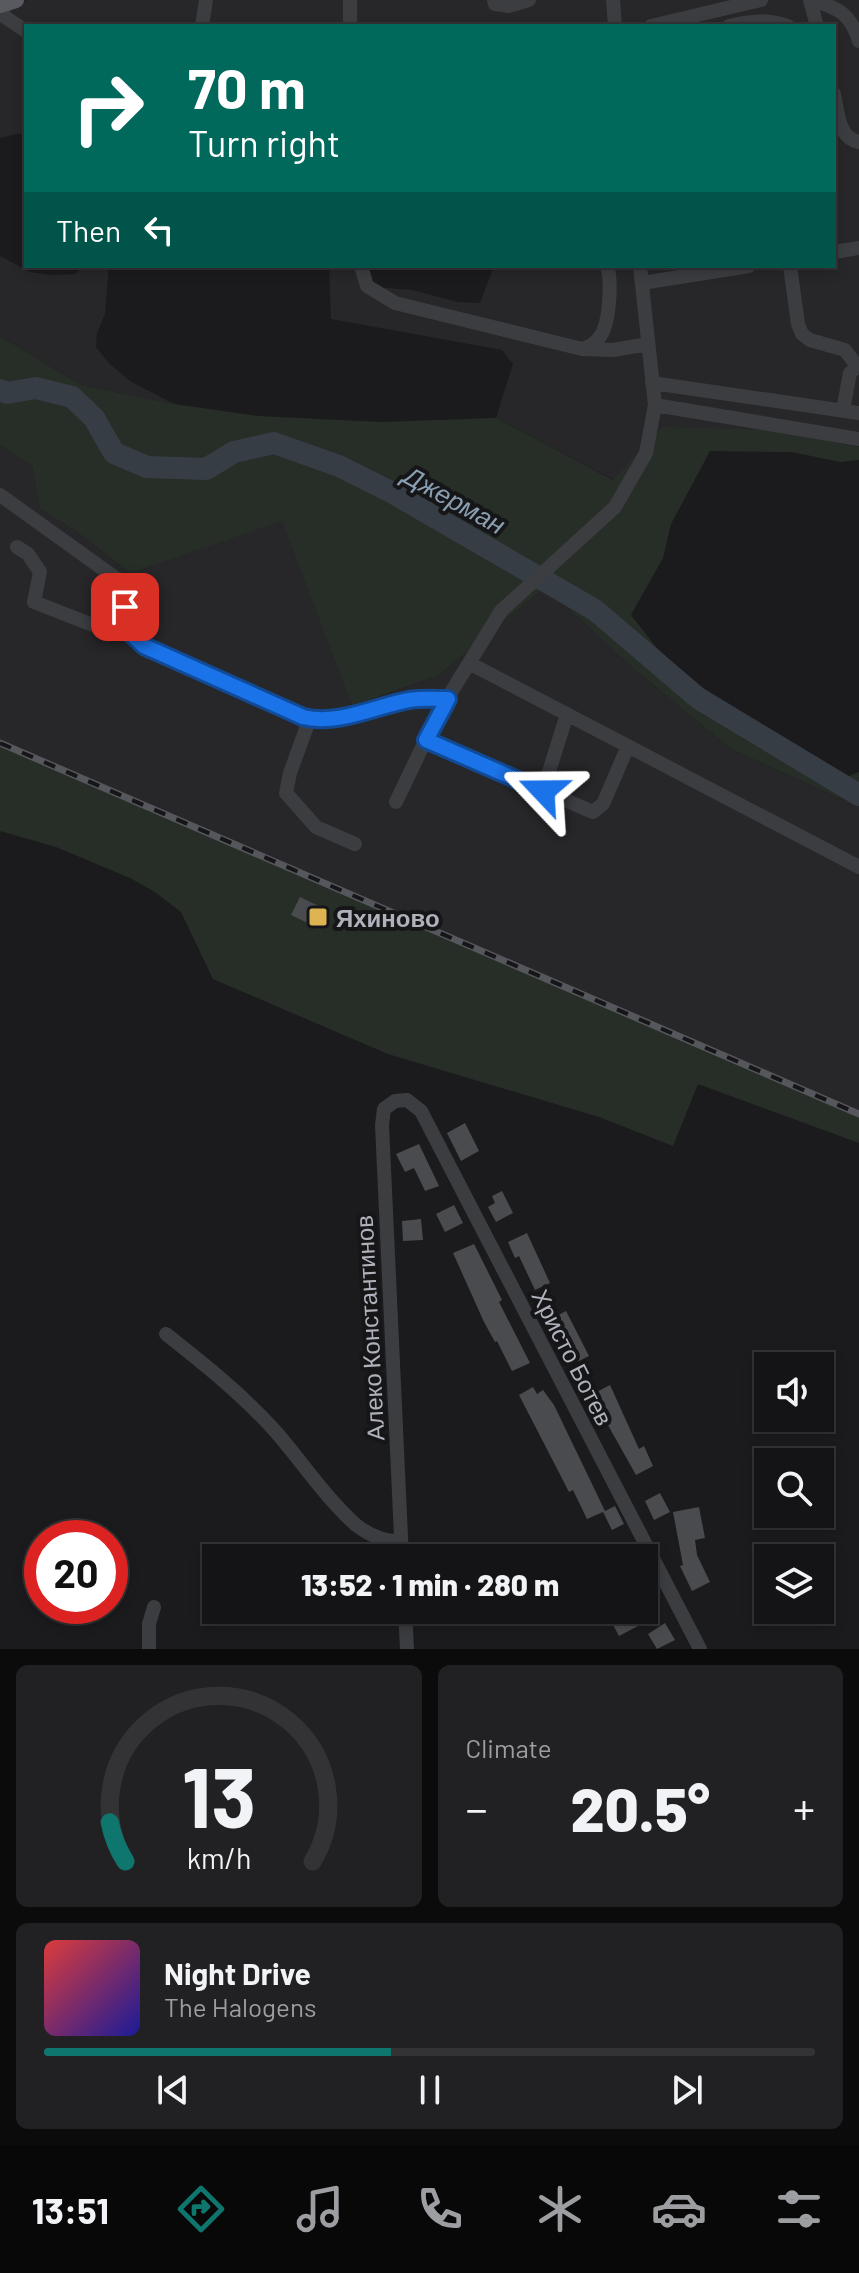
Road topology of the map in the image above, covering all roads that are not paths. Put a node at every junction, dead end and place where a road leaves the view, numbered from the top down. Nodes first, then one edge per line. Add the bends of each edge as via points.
1 (16, 0) edge
2 (206, 0) edge
3 (350, 0) edge
4 (494, 0) edge
5 (529, 0) edge
6 (613, 0) edge
7 (761, 0) edge
8 (812, 0) edge
9 (0, 5) edge
10 (202, 24) edge
11 (350, 24) edge
12 (615, 24) edge
13 (659, 24) edge
14 (748, 24) edge
15 (782, 24) edge
16 (817, 24) edge
17 (24, 30) edge
18 (859, 41) edge
19 (836, 102) edge
20 (859, 142) edge
21 (859, 248) edge
22 (836, 252) edge
23 (362, 268) edge
24 (607, 268) edge
25 (640, 268) edge
26 (736, 268) edge
27 (790, 268) edge
28 (642, 283) junction
29 (648, 344) junction
30 (582, 349) junction
31 (858, 365) edge
32 (652, 383) junction
33 (655, 405) junction
34 (843, 410) junction
35 (859, 413) edge
36 (859, 439) edge
37 (0, 495) edge
38 (17, 547) dead end
39 (132, 635) junction
40 (469, 663) junction
41 (448, 699) junction
42 (567, 714) junction
43 (310, 718) junction
44 (426, 740) junction
45 (628, 746) junction
46 (543, 791) junction
47 (396, 802) dead end
48 (355, 844) dead end
49 (859, 867) edge
50 (395, 1101) joint
51 (166, 1334) dead end
52 (401, 1541) junction
53 (401, 1544) edge
54 (154, 1607) dead end
55 (406, 1624) edge
56 (697, 1648) edge
57 (149, 1649) edge
58 (407, 1649) edge

1 - 9 main road
2 - 10 street
3 - 11 street
4 - 5 street via 502,6
6 - 12 street
7 - 13 street
8 - 16 street
8 - 18 street via 841,9
9 - 17 street via 5,17
14 - 15 street
19 - 20 street via 844,134
21 - 22 street
23 - 30 street via 367,286 395,303
24 - 30 street via 606,326 600,338
25 - 28 street
26 - 28 street
27 - 31 street via 802,334 845,350
28 - 29 street
29 - 30 street
29 - 32 street
31 - 34 street via 850,373
32 - 33 street
32 - 34 street
33 - 36 street
33 - 40 street via 646,453 615,507 501,611
34 - 35 street
37 - 39 street via 117,579
38 - 39 street via 40,572 34,602
39 - 43 street via 144,646
40 - 41 street
40 - 42 street
41 - 43 street
41 - 44 street
42 - 45 street
42 - 46 street
43 - 48 street via 286,793 316,827
44 - 46 street
44 - 47 street
45 - 46 street via 599,810
45 - 49 street
50 - 52 street, Алеко Константинов via 384,1109 382,1125
50 - 56 street, Христо Ботев via 407,1100 421,1111
51 - 52 street via 274,1430 357,1525 391,1542
52 - 53 street, Алеко Константинов
54 - 57 street
55 - 58 street

